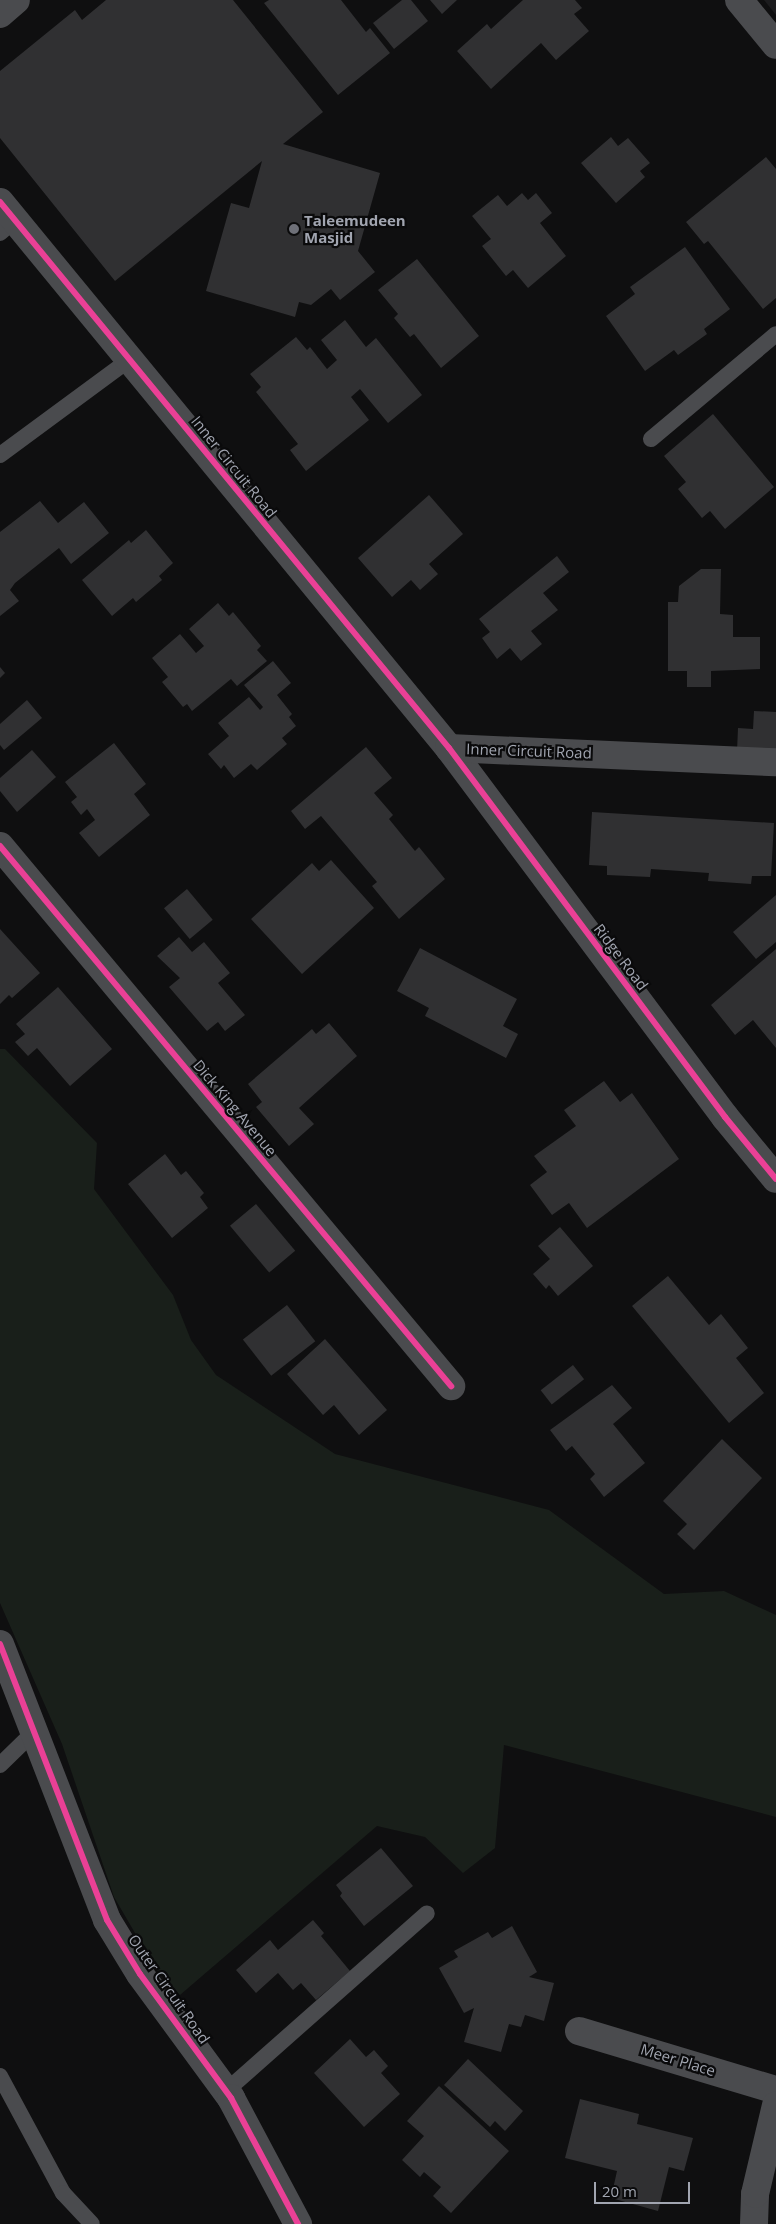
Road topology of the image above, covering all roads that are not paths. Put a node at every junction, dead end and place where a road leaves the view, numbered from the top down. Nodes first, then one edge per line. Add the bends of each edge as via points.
1 (16, 0) edge
2 (739, 0) edge
3 (0, 14) edge
4 (776, 45) edge
5 (5, 218) edge
6 (776, 334) edge
7 (130, 359) junction
8 (650, 439) dead end
9 (0, 455) edge
10 (449, 748) junction
11 (776, 762) edge
12 (0, 846) edge
13 (776, 1179) edge
14 (451, 1386) dead end
15 (0, 1644) edge
16 (35, 1731) junction
17 (0, 1765) edge
18 (427, 1912) dead end
19 (579, 2031) dead end
20 (0, 2076) edge
21 (776, 2090) edge
22 (226, 2091) junction
23 (776, 2105) edge
24 (92, 2224) edge
25 (298, 2224) edge
26 (754, 2224) edge

1 - 3 street
2 - 4 street
5 - 7 street, Inner Circuit Road
6 - 8 lane
7 - 9 lane
7 - 10 street, Inner Circuit Road
10 - 11 street, Inner Circuit Road
10 - 13 street, Ridge Road via 719,1110
12 - 14 street, Dick King Avenue
15 - 16 street, Outer Circuit Road
16 - 17 lane
16 - 22 street, Outer Circuit Road via 107,1920 140,1974
18 - 22 lane
19 - 21 street, Meer Place
20 - 24 lane via 62,2193
22 - 25 street, Outer Circuit Road
23 - 26 street via 754,2194

